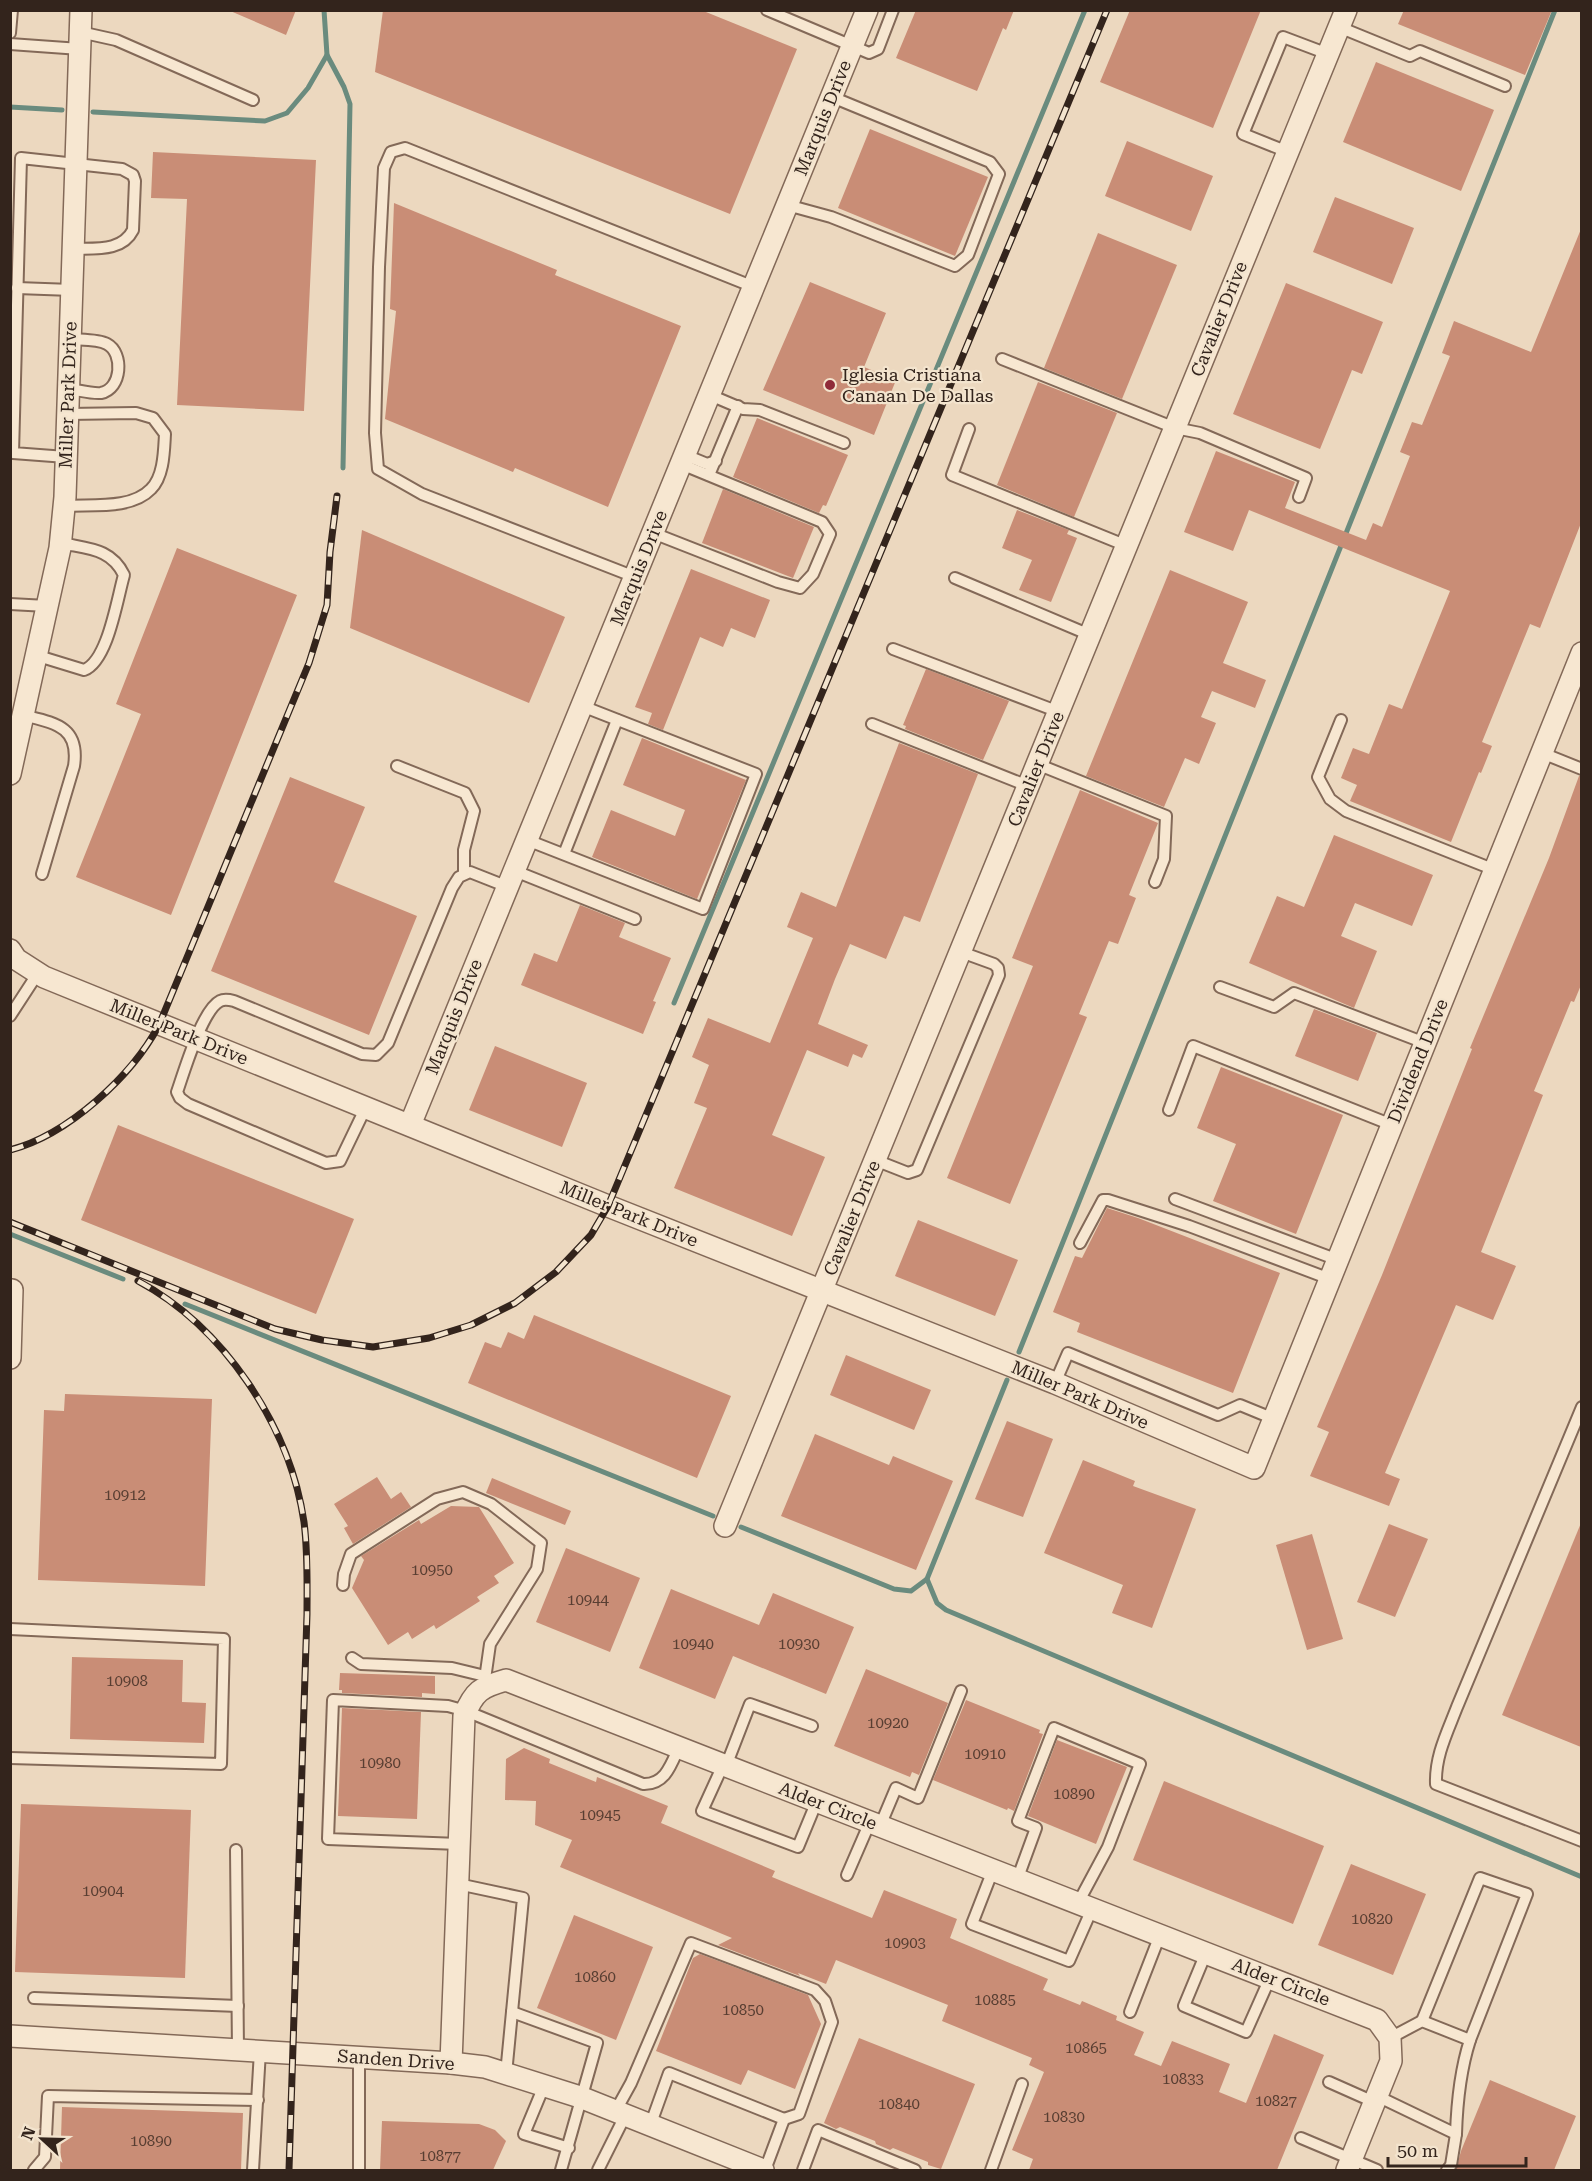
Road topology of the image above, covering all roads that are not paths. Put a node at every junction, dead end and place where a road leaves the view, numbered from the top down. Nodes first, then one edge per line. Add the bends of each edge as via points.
1 (12, 10) edge
2 (81, 10) edge
3 (767, 10) edge
4 (867, 10) edge
5 (893, 10) edge
6 (1342, 19) edge
7 (10, 33) edge
8 (80, 41) junction
9 (10, 44) edge
10 (852, 46) junction
11 (1328, 54) junction
12 (1505, 86) dead end
13 (832, 97) junction
14 (254, 100) dead end
15 (1288, 152) junction
16 (16, 157) edge
17 (76, 164) junction
18 (788, 205) junction
19 (73, 249) junction
20 (754, 287) junction
21 (17, 288) junction
22 (72, 290) junction
23 (70, 339) junction
24 (1002, 359) dead end
25 (69, 389) junction
26 (710, 394) junction
27 (738, 406) junction
28 (68, 414) junction
29 (1175, 428) junction
30 (969, 429) dead end
31 (844, 443) dead end
32 (12, 456) edge
33 (66, 457) junction
34 (683, 459) junction
35 (716, 461) junction
36 (710, 475) junction
37 (1299, 497) dead end
38 (64, 506) junction
39 (653, 533) junction
40 (61, 543) junction
41 (1126, 546) junction
42 (635, 577) junction
43 (955, 578) dead end
44 (10, 604) edge
45 (47, 606) junction
46 (1090, 635) junction
47 (893, 649) dead end
48 (1581, 653) edge
49 (35, 655) junction
50 (582, 706) junction
51 (1059, 712) junction
52 (23, 715) junction
53 (617, 720) junction
54 (1341, 720) dead end
55 (872, 724) dead end
56 (1542, 753) junction
57 (1037, 764) junction
58 (397, 766) dead end
59 (1581, 769) edge
60 (10, 774) edge
61 (1029, 786) junction
62 (527, 840) junction
63 (564, 854) junction
64 (1495, 870) junction
65 (42, 874) dead end
66 (464, 874) junction
67 (511, 879) junction
68 (1155, 882) dead end
69 (635, 919) dead end
70 (10, 950) edge
71 (961, 952) junction
72 (38, 973) junction
73 (1220, 987) dead end
74 (10, 1016) edge
75 (195, 1039) junction
76 (1425, 1043) junction
77 (366, 1107) junction
78 (1169, 1110) dead end
79 (410, 1125) junction
80 (1392, 1125) junction
81 (875, 1160) junction
82 (1175, 1199) dead end
83 (1080, 1243) dead end
84 (1338, 1260) junction
85 (1330, 1279) junction
86 (12, 1290) dead end
87 (822, 1290) junction
88 (10, 1358) edge
89 (1055, 1383) junction
90 (1581, 1407) edge
91 (1274, 1419) junction
92 (1254, 1468) joint
93 (725, 1527) dead end
94 (343, 1585) dead end
95 (10, 1629) edge
96 (352, 1658) dead end
97 (484, 1681) junction
98 (961, 1690) dead end
99 (466, 1711) junction
100 (812, 1726) dead end
101 (679, 1748) junction
102 (10, 1758) edge
103 (725, 1766) junction
104 (817, 1801) junction
105 (875, 1824) junction
106 (1581, 1841) edge
107 (459, 1845) junction
108 (236, 1850) dead end
109 (993, 1870) junction
110 (847, 1875) dead end
111 (1017, 1880) junction
112 (458, 1884) junction
113 (1085, 1906) junction
114 (1160, 1935) junction
115 (1206, 1953) junction
116 (1270, 1978) junction
117 (34, 1998) dead end
118 (238, 2006) junction
119 (512, 2012) junction
120 (1130, 2012) dead end
121 (1422, 2021) junction
122 (10, 2036) edge
123 (1390, 2038) junction
124 (1470, 2040) junction
125 (238, 2050) junction
126 (260, 2051) junction
127 (359, 2057) junction
128 (451, 2063) junction
129 (506, 2074) junction
130 (1329, 2082) dead end
131 (1022, 2084) dead end
132 (544, 2086) junction
133 (580, 2097) junction
134 (1376, 2099) junction
135 (258, 2100) junction
136 (620, 2114) junction
137 (784, 2119) junction
138 (650, 2126) junction
139 (1456, 2134) junction
140 (1301, 2138) dead end
141 (569, 2148) junction
142 (1349, 2166) edge
143 (602, 2169) edge
144 (34, 2170) edge
145 (253, 2170) edge
146 (359, 2170) edge
147 (561, 2170) edge
148 (764, 2170) edge
149 (803, 2170) edge
150 (915, 2170) edge
151 (991, 2170) edge
152 (1377, 2170) edge
153 (1447, 2170) edge

1 - 7 lane
2 - 8 street, Miller Park Drive
3 - 10 lane
4 - 10 street, Marquis Drive
5 - 10 lane via 878,49 869,53
6 - 11 street, Cavalier Drive
6 - 12 lane via 1410,56 1420,51
8 - 9 lane
8 - 14 lane via 116,40
8 - 17 street, Miller Park Drive
10 - 13 street, Marquis Drive
11 - 15 street, Cavalier Drive
11 - 15 lane via 1283,37 1243,134
13 - 18 street, Marquis Drive
13 - 18 lane via 990,162 999,174 968,255 955,266 831,217
15 - 29 street, Cavalier Drive
16 - 17 lane
16 - 21 lane
17 - 19 street, Miller Park Drive
17 - 19 lane via 122,169 133,175 134,230 119,246
18 - 20 street, Marquis Drive
19 - 22 street, Miller Park Drive
20 - 26 street, Marquis Drive
20 - 42 lane via 405,148 391,152 384,168 375,433 378,469 422,494
21 - 22 lane
21 - 32 lane
22 - 23 street, Miller Park Drive
23 - 25 street, Miller Park Drive
23 - 25 lane via 110,345 118,359 118,373 111,387 102,393
24 - 29 lane
25 - 28 street, Miller Park Drive
26 - 27 lane
26 - 34 street, Marquis Drive
27 - 31 lane via 760,410
27 - 35 lane
28 - 33 street, Miller Park Drive
28 - 38 lane via 136,413 153,418 165,434 159,475 152,488 138,498 117,504
29 - 37 lane via 1200,433 1306,478
29 - 41 street, Cavalier Drive
30 - 41 lane via 952,475
32 - 33 lane
33 - 38 street, Miller Park Drive
34 - 35 lane via 707,464
34 - 36 lane
34 - 39 street, Marquis Drive
35 - 36 lane
36 - 39 lane via 822,522 830,534 813,574 800,588
38 - 40 street, Miller Park Drive
39 - 42 street, Marquis Drive
40 - 45 street, Miller Park Drive
40 - 49 lane via 109,555 124,574 105,646 97,661 84,670
41 - 46 street, Cavalier Drive
42 - 50 street, Marquis Drive
43 - 46 lane
44 - 45 lane
45 - 49 street, Miller Park Drive
46 - 51 street, Cavalier Drive
47 - 51 lane
48 - 56 street, Dividend Drive
49 - 52 street, Miller Park Drive
50 - 53 lane
50 - 62 street, Marquis Drive
51 - 57 street, Cavalier Drive
52 - 60 street, Miller Park Drive
52 - 65 lane via 57,723 76,749
53 - 63 lane
53 - 63 lane via 756,774 703,909
54 - 64 lane via 1318,777 1330,799 1346,811
55 - 61 lane
56 - 59 lane
56 - 64 street, Dividend Drive
57 - 61 street, Cavalier Drive
57 - 68 lane via 1166,816 1164,858
58 - 66 lane via 465,793 474,811 464,850
61 - 71 street, Cavalier Drive
62 - 63 lane
62 - 67 street, Marquis Drive
64 - 76 street, Dividend Drive
66 - 67 lane
66 - 75 lane via 452,888 388,1042 376,1055 362,1054 226,1000 210,1012
67 - 69 lane
67 - 79 street, Marquis Drive
70 - 72 street, Miller Park Drive via 16,959
71 - 81 street, Cavalier Drive
71 - 81 lane via 994,964 999,975 917,1170 908,1173
72 - 74 lane
72 - 75 street, Miller Park Drive
73 - 76 lane via 1274,1007 1294,993
75 - 77 street, Miller Park Drive
75 - 77 lane via 177,1092 180,1098 326,1163 340,1161 345,1154
76 - 80 street, Dividend Drive
77 - 79 street, Miller Park Drive
78 - 80 lane via 1193,1046
79 - 87 street, Miller Park Drive
80 - 84 street, Dividend Drive
81 - 87 street, Cavalier Drive
82 - 84 lane
83 - 85 lane via 1102,1200 1108,1200
84 - 85 street, Dividend Drive
85 - 91 street, Dividend Drive
86 - 88 street
87 - 89 street, Miller Park Drive
87 - 93 street, Cavalier Drive
89 - 91 lane via 1068,1353 1218,1415 1240,1405
89 - 92 street, Miller Park Drive
90 - 106 lane via 1457,1707 1435,1774 1436,1784
91 - 92 street, Dividend Drive
94 - 97 lane via 351,1554 437,1499 462,1492 490,1504 541,1543 537,1569 490,1644
95 - 102 lane via 224,1639 220,1764
96 - 97 lane via 361,1664 452,1668
97 - 99 street
97 - 101 street, Alder Circle via 506,1680
98 - 105 lane via 918,1798 896,1788
99 - 101 lane via 643,1784 660,1780
99 - 107 street
99 - 107 lane via 448,1706 333,1700 328,1839
100 - 103 lane via 750,1704
101 - 103 street, Alder Circle
103 - 104 street, Alder Circle
103 - 104 lane via 702,1811 798,1847
104 - 105 street, Alder Circle
105 - 109 street, Alder Circle
105 - 110 lane
107 - 112 street
108 - 118 lane
109 - 111 street, Alder Circle
109 - 113 lane via 972,1924 1069,1961
111 - 113 street, Alder Circle
111 - 113 lane via 1036,1828 1018,1821 1054,1728 1140,1764
112 - 119 lane via 523,1898
112 - 128 street
113 - 114 street, Alder Circle
114 - 115 street, Alder Circle
114 - 120 lane
115 - 116 street, Alder Circle
115 - 116 lane via 1184,2006 1246,2032
116 - 123 street, Alder Circle via 1377,2020
117 - 118 lane
118 - 125 lane
119 - 129 lane
119 - 133 lane via 597,2043
121 - 123 lane
121 - 124 lane
121 - 124 lane via 1480,1878 1527,1894
122 - 125 street, Sanden Drive
123 - 134 street via 1391,2061
124 - 139 lane via 1459,2092
125 - 126 street, Sanden Drive
126 - 127 street, Sanden Drive
126 - 135 lane
127 - 128 street, Sanden Drive
127 - 146 lane
128 - 129 street, Sanden Drive
129 - 132 street, Sanden Drive
130 - 134 lane
131 - 151 lane
132 - 133 street, Sanden Drive
132 - 141 lane via 524,2134
133 - 136 street, Sanden Drive
133 - 141 lane
134 - 139 lane
134 - 142 street
135 - 144 lane via 48,2096 45,2157
135 - 145 lane
136 - 137 lane via 691,1943 816,1990 825,2001 832,2022 799,2114
136 - 138 street, Sanden Drive
136 - 143 lane
137 - 138 lane via 669,2073
137 - 148 lane
138 - 148 street, Sanden Drive
139 - 153 lane
140 - 142 lane
141 - 147 lane
142 - 152 lane
149 - 150 lane via 819,2130

